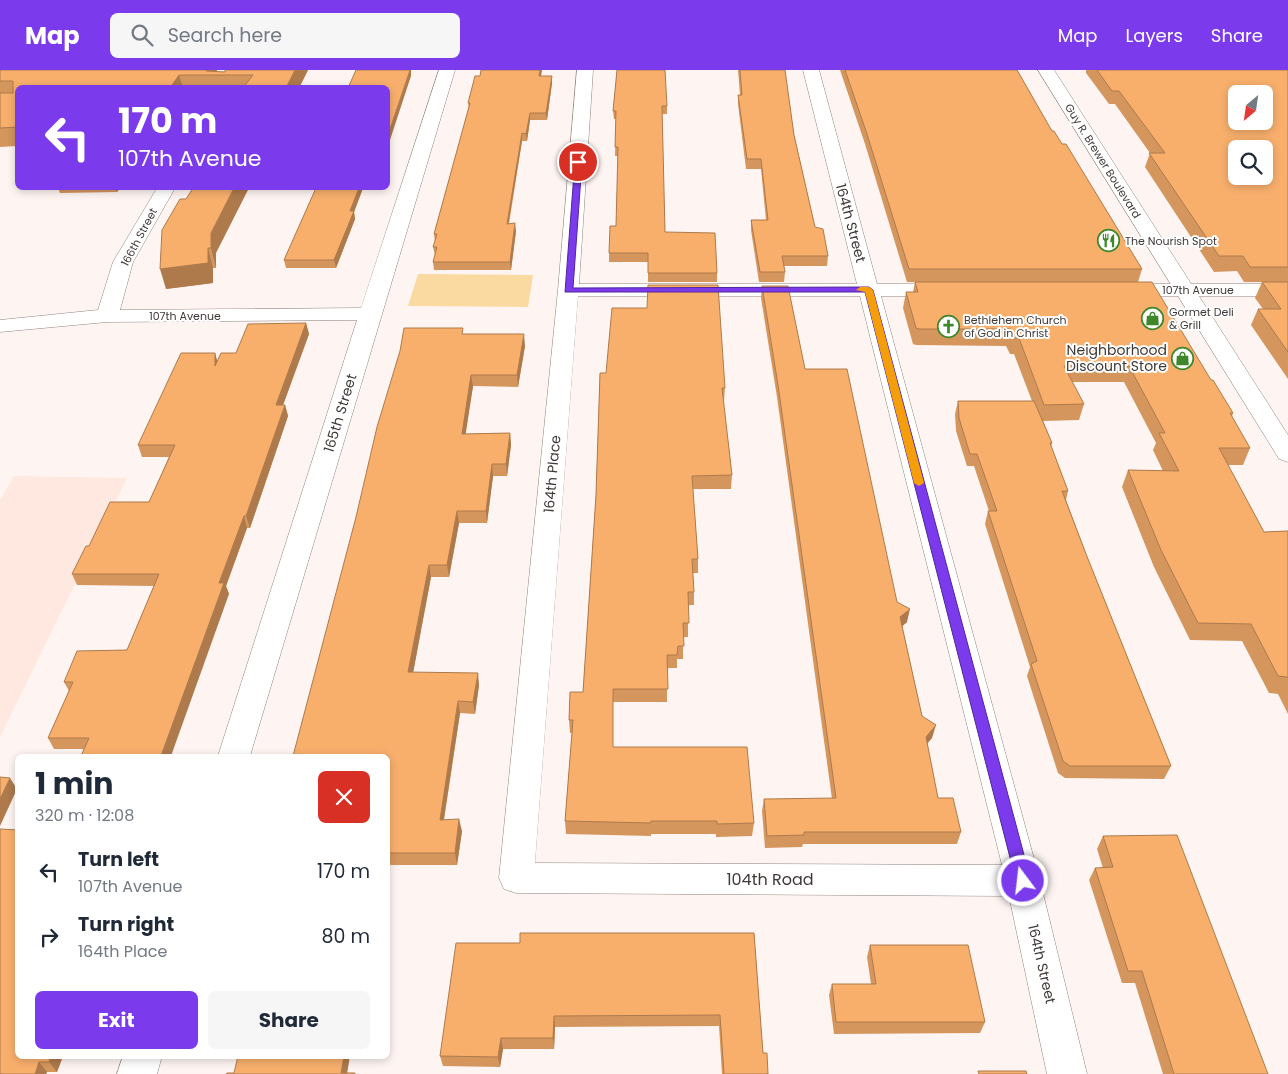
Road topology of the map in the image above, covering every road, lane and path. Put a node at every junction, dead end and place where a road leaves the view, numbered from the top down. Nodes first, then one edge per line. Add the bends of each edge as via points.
1 (447, 70) edge
2 (585, 70) edge
3 (811, 70) edge
4 (1046, 70) edge
5 (165, 190) edge
6 (568, 290) junction
7 (869, 290) junction
8 (972, 290) edge
9 (1100, 290) edge
10 (1184, 290) junction
11 (1288, 290) edge
12 (370, 314) junction
13 (107, 316) junction
14 (0, 326) edge
15 (1288, 454) edge
16 (235, 754) edge
17 (516, 878) joint
18 (1023, 881) junction
19 (142, 1059) edge
20 (137, 1074) edge
21 (1067, 1074) edge

1 - 12 street, 165th Street
2 - 6 street, 164th Place
3 - 7 street, 164th Street
4 - 10 street, Guy R. Brewer Boulevard
5 - 13 street, 166th Street via 123,262
6 - 7 street
6 - 17 street, 164th Place
7 - 8 street
7 - 18 street, 164th Street
9 - 10 street, 107th Avenue
10 - 11 street, 107th Avenue
10 - 15 street, Guy R. Brewer Boulevard
12 - 13 street, 107th Avenue
12 - 16 street, 165th Street
13 - 14 street, 107th Avenue
17 - 18 street, 104th Road
18 - 21 street, 164th Street
19 - 20 street

